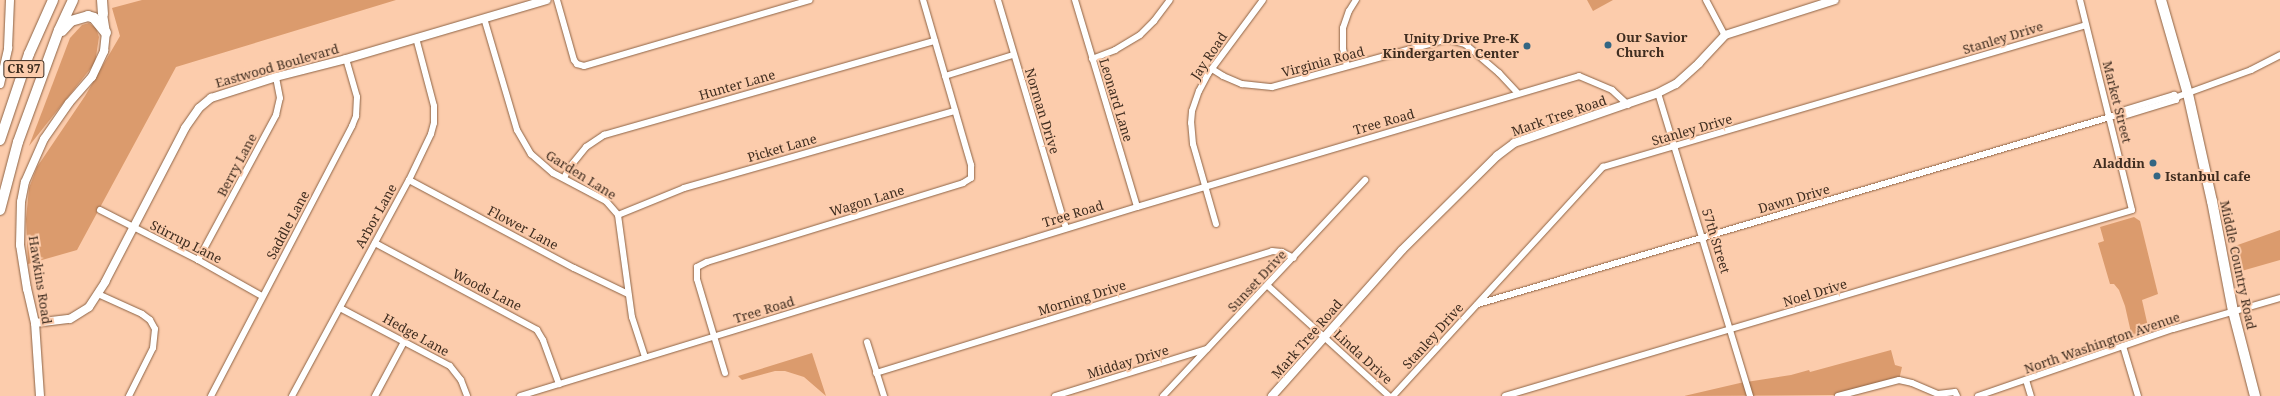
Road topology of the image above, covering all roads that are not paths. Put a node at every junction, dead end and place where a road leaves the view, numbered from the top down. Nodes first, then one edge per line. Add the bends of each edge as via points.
1 (10, 0) edge
2 (53, 0) edge
3 (74, 0) edge
4 (99, 0) edge
5 (102, 0) edge
6 (547, 0) edge
7 (557, 0) edge
8 (810, 0) edge
9 (923, 0) edge
10 (998, 0) edge
11 (1075, 0) edge
12 (1170, 0) edge
13 (1263, 0) edge
14 (1356, 0) edge
15 (1706, 0) edge
16 (1835, 0) edge
17 (2080, 0) edge
18 (2161, 0) edge
19 (103, 14) junction
20 (484, 18) junction
21 (2086, 25) junction
22 (106, 33) junction
23 (1725, 35) junction
24 (416, 38) junction
25 (935, 40) junction
26 (55, 41) junction
27 (1013, 55) junction
28 (2280, 55) edge
29 (346, 59) junction
30 (1092, 59) junction
31 (1347, 66) junction
32 (1212, 68) junction
33 (276, 76) junction
34 (945, 76) junction
35 (0, 84) edge
36 (1517, 92) junction
37 (1658, 93) junction
38 (2188, 94) junction
39 (1628, 105) junction
40 (955, 111) junction
41 (2110, 117) junction
42 (0, 140) edge
43 (1676, 147) junction
44 (564, 178) junction
45 (409, 180) junction
46 (1365, 180) dead end
47 (1206, 187) junction
48 (1137, 206) junction
49 (0, 210) edge
50 (100, 210) dead end
51 (2132, 210) joint
52 (618, 215) junction
53 (1216, 224) dead end
54 (134, 228) junction
55 (1066, 228) junction
56 (1703, 238) junction
57 (375, 243) junction
58 (1294, 258) junction
59 (198, 260) junction
60 (1268, 286) junction
61 (98, 294) junction
62 (628, 294) junction
63 (262, 296) junction
64 (2280, 298) edge
65 (1477, 304) junction
66 (340, 308) junction
67 (2233, 311) junction
68 (36, 323) junction
69 (1731, 330) junction
70 (715, 337) junction
71 (1325, 338) junction
72 (404, 342) junction
73 (867, 342) dead end
74 (2123, 346) junction
75 (1207, 349) junction
76 (645, 357) junction
77 (725, 373) dead end
78 (876, 373) junction
79 (2026, 380) junction
80 (559, 384) junction
81 (40, 396) edge
82 (129, 396) edge
83 (211, 396) edge
84 (292, 396) edge
85 (376, 396) edge
86 (467, 396) edge
87 (520, 396) edge
88 (884, 396) edge
89 (1055, 396) edge
90 (1163, 396) edge
91 (1272, 396) edge
92 (1389, 396) edge
93 (1393, 396) edge
94 (1505, 396) edge
95 (1750, 396) edge
96 (1838, 396) edge
97 (1957, 396) edge
98 (1978, 396) edge
99 (2031, 396) edge
100 (2138, 396) edge
101 (2255, 396) edge

1 - 35 street via 8,48
2 - 42 main road, CR 97 via 29,54
3 - 26 main road, CR 97
4 - 19 street, Hawkins Road
5 - 19 main road
6 - 20 street, Eastwood Boulevard
7 - 8 street via 574,60 584,66
9 - 25 street, Wagon Lane
10 - 27 street, Norman Drive
11 - 30 street, Leonard Lane
12 - 30 street via 1140,34 1115,50
13 - 32 street, Jay Road
14 - 31 street via 1348,11 1343,28 1343,48
15 - 23 street
16 - 23 street, Mark Tree Road
17 - 21 street, Market Street
18 - 38 main road, Middle Country Road
19 - 22 street, Hawkins Road
20 - 24 street, Eastwood Boulevard
20 - 44 street, Garden Lane via 523,143 544,167
21 - 41 street, Market Street
21 - 43 street, Stanley Drive
22 - 26 main road via 94,18 82,16 71,21
22 - 68 street, Hawkins Road via 104,51 92,77 44,139 25,182 21,202 20,245
23 - 37 street, Mark Tree Road via 1676,84
24 - 29 street, Eastwood Boulevard
24 - 45 street, Arbor Lane via 435,115 431,134
25 - 34 street, Wagon Lane
25 - 44 street, Hunter Lane via 604,136 586,147
26 - 49 main road, CR 97 via 18,142
27 - 34 street
27 - 55 street, Norman Drive
28 - 38 street, Dawn Drive via 2251,70
29 - 33 street, Eastwood Boulevard
29 - 63 street, Saddle Lane via 357,97 356,116
30 - 48 street, Leonard Lane
31 - 32 street, Virginia Road via 1312,77 1263,87 1242,84
31 - 36 street, Virginia Road via 1447,39 1464,44
32 - 47 street, Jay Road via 1199,91 1191,123 1193,144
33 - 54 street, Eastwood Boulevard via 219,95 199,108 185,128
33 - 59 street, Berry Lane via 280,98 276,115
34 - 40 street, Wagon Lane
36 - 39 street, Tree Road via 1579,76 1612,90
36 - 47 street, Tree Road via 1456,113
37 - 39 street, Mark Tree Road
37 - 43 street, 57th Street
38 - 41 street, Dawn Drive via 2171,102 2120,117
38 - 67 main road, Middle Country Road
39 - 71 street, Mark Tree Road via 1514,144 1497,156 1397,255
40 - 52 street, Picket Lane via 684,188
40 - 70 street, Wagon Lane via 971,166 972,175 966,182 707,262 698,267 697,279
41 - 51 street, Market Street
41 - 56 street, Dawn Drive
43 - 56 street, 57th Street
43 - 65 street, Stanley Drive via 1603,166
44 - 52 street, Garden Lane via 606,201
45 - 57 street, Arbor Lane
45 - 62 street, Flower Lane
46 - 58 street, Sunset Drive
47 - 48 street, Tree Road
47 - 53 street, Jay Road
48 - 55 street, Tree Road
50 - 54 street, Stirrup Lane
51 - 69 street, Noel Drive
52 - 62 street, Garden Lane
54 - 59 street, Stirrup Lane
54 - 61 street, Eastwood Boulevard
55 - 70 street, Tree Road
56 - 65 street, Dawn Drive
56 - 69 street, 57th Street
57 - 66 street, Arbor Lane
57 - 80 street, Woods Lane via 537,330
58 - 60 street, Sunset Drive
58 - 78 street, Morning Drive via 1282,252 1272,251
59 - 63 street, Stirrup Lane
60 - 71 street, Linda Drive
60 - 75 street, Sunset Drive
61 - 68 street, Eastwood Boulevard via 76,317
61 - 82 street via 142,314 150,320 155,329 156,336 152,348
62 - 76 street, Garden Lane via 632,317
63 - 83 street, Saddle Lane
64 - 67 street, North Washington Avenue
65 - 93 street, Stanley Drive
66 - 72 street, Hedge Lane
66 - 84 street, Arbor Lane
67 - 74 street, North Washington Avenue
67 - 101 main road, Middle Country Road
68 - 81 street, Hawkins Road
69 - 94 street, Noel Drive
69 - 95 street, 57th Street
70 - 76 street, Tree Road
70 - 77 street, Wagon Lane
71 - 91 street, Mark Tree Road
71 - 92 street, Linda Drive
72 - 85 street
72 - 86 street, Hedge Lane via 450,366
73 - 78 street
74 - 79 street, North Washington Avenue
74 - 100 street
75 - 89 street, Midday Drive
75 - 90 street, Sunset Drive
76 - 80 street, Tree Road
78 - 88 street
79 - 98 street, North Washington Avenue
79 - 99 street
80 - 87 street, Tree Road
96 - 97 street via 1899,380 1938,394 1956,392

